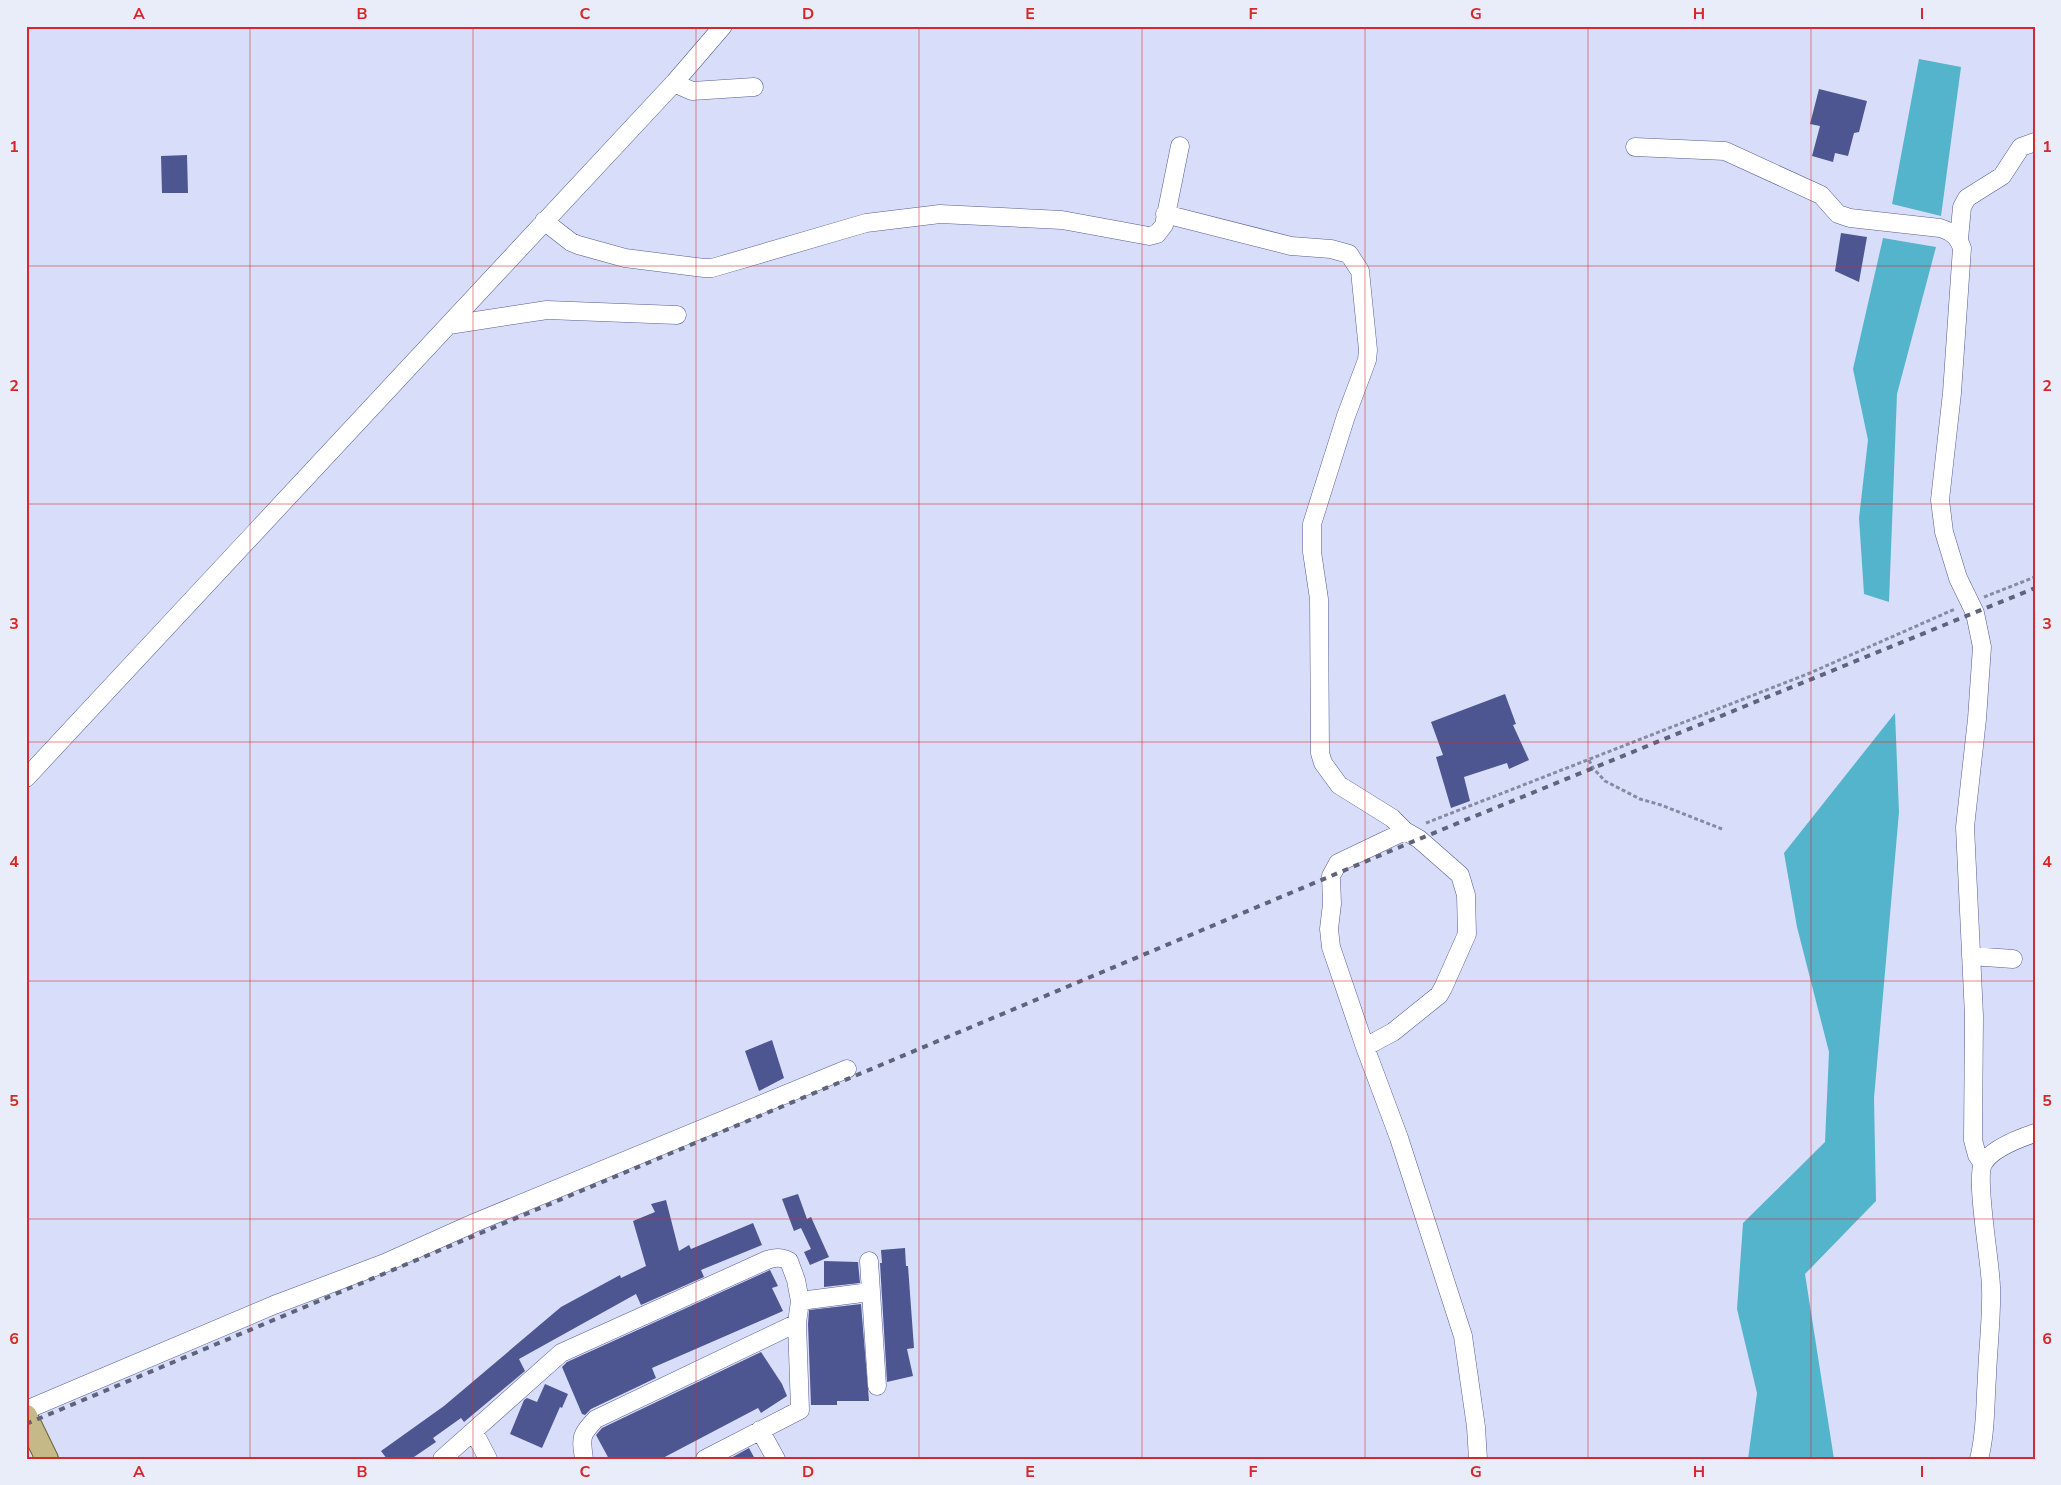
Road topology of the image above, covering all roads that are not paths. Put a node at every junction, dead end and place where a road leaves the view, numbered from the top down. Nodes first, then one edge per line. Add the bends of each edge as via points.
1 (723, 26) edge
2 (674, 83) junction
3 (754, 87) dead end
4 (2035, 142) edge
5 (1180, 146) dead end
6 (1635, 147) dead end
7 (1165, 214) junction
8 (544, 222) junction
9 (1959, 239) junction
10 (677, 315) dead end
11 (450, 325) junction
12 (26, 778) edge
13 (1406, 831) junction
14 (1971, 956) junction
15 (2013, 959) dead end
16 (1365, 1047) junction
17 (848, 1069) dead end
18 (2035, 1133) edge
19 (1983, 1164) junction
20 (869, 1261) dead end
21 (870, 1292) junction
22 (800, 1301) junction
23 (797, 1323) junction
24 (877, 1386) dead end
25 (26, 1410) edge
26 (26, 1416) edge
27 (760, 1430) junction
28 (474, 1432) junction
29 (47, 1459) edge
30 (442, 1459) edge
31 (488, 1459) edge
32 (584, 1459) edge
33 (705, 1459) edge
34 (776, 1459) edge
35 (1478, 1459) edge
36 (1979, 1459) edge

1 - 2 street
2 - 3 street via 697,91
2 - 8 street
4 - 9 street via 2021,146 2002,176 1967,198 1962,207
5 - 7 street
6 - 9 street via 1725,150 1821,195 1838,214 1940,228 1951,231
7 - 8 street via 1162,230 1149,236 1062,220 940,214 866,223 704,268 625,258 578,245
7 - 13 street via 1291,246 1349,254 1360,271 1367,360 1312,524 1312,552 1319,599 1320,753 1323,763 1339,785 1392,818
8 - 11 street
9 - 14 street via 1962,262 1940,500 1948,548 1975,613 1982,655 1965,827
10 - 11 street via 547,310
11 - 12 street
13 - 16 street via 1338,863 1332,876 1331,947
13 - 16 street via 1460,875 1466,895 1467,934 1439,995 1393,1032
14 - 15 street
14 - 19 street via 1973,1140
16 - 35 street via 1399,1138 1463,1336
17 - 25 street
18 - 19 street via 1995,1152
19 - 36 street via 1980,1186 1992,1290
20 - 21 street
21 - 22 street
21 - 24 street
22 - 23 street
22 - 28 street via 789,1261 767,1260 561,1353
23 - 27 street via 800,1410
23 - 32 street via 596,1419 581,1439
26 - 29 main road
27 - 33 street
27 - 34 street
28 - 30 street
28 - 31 street

